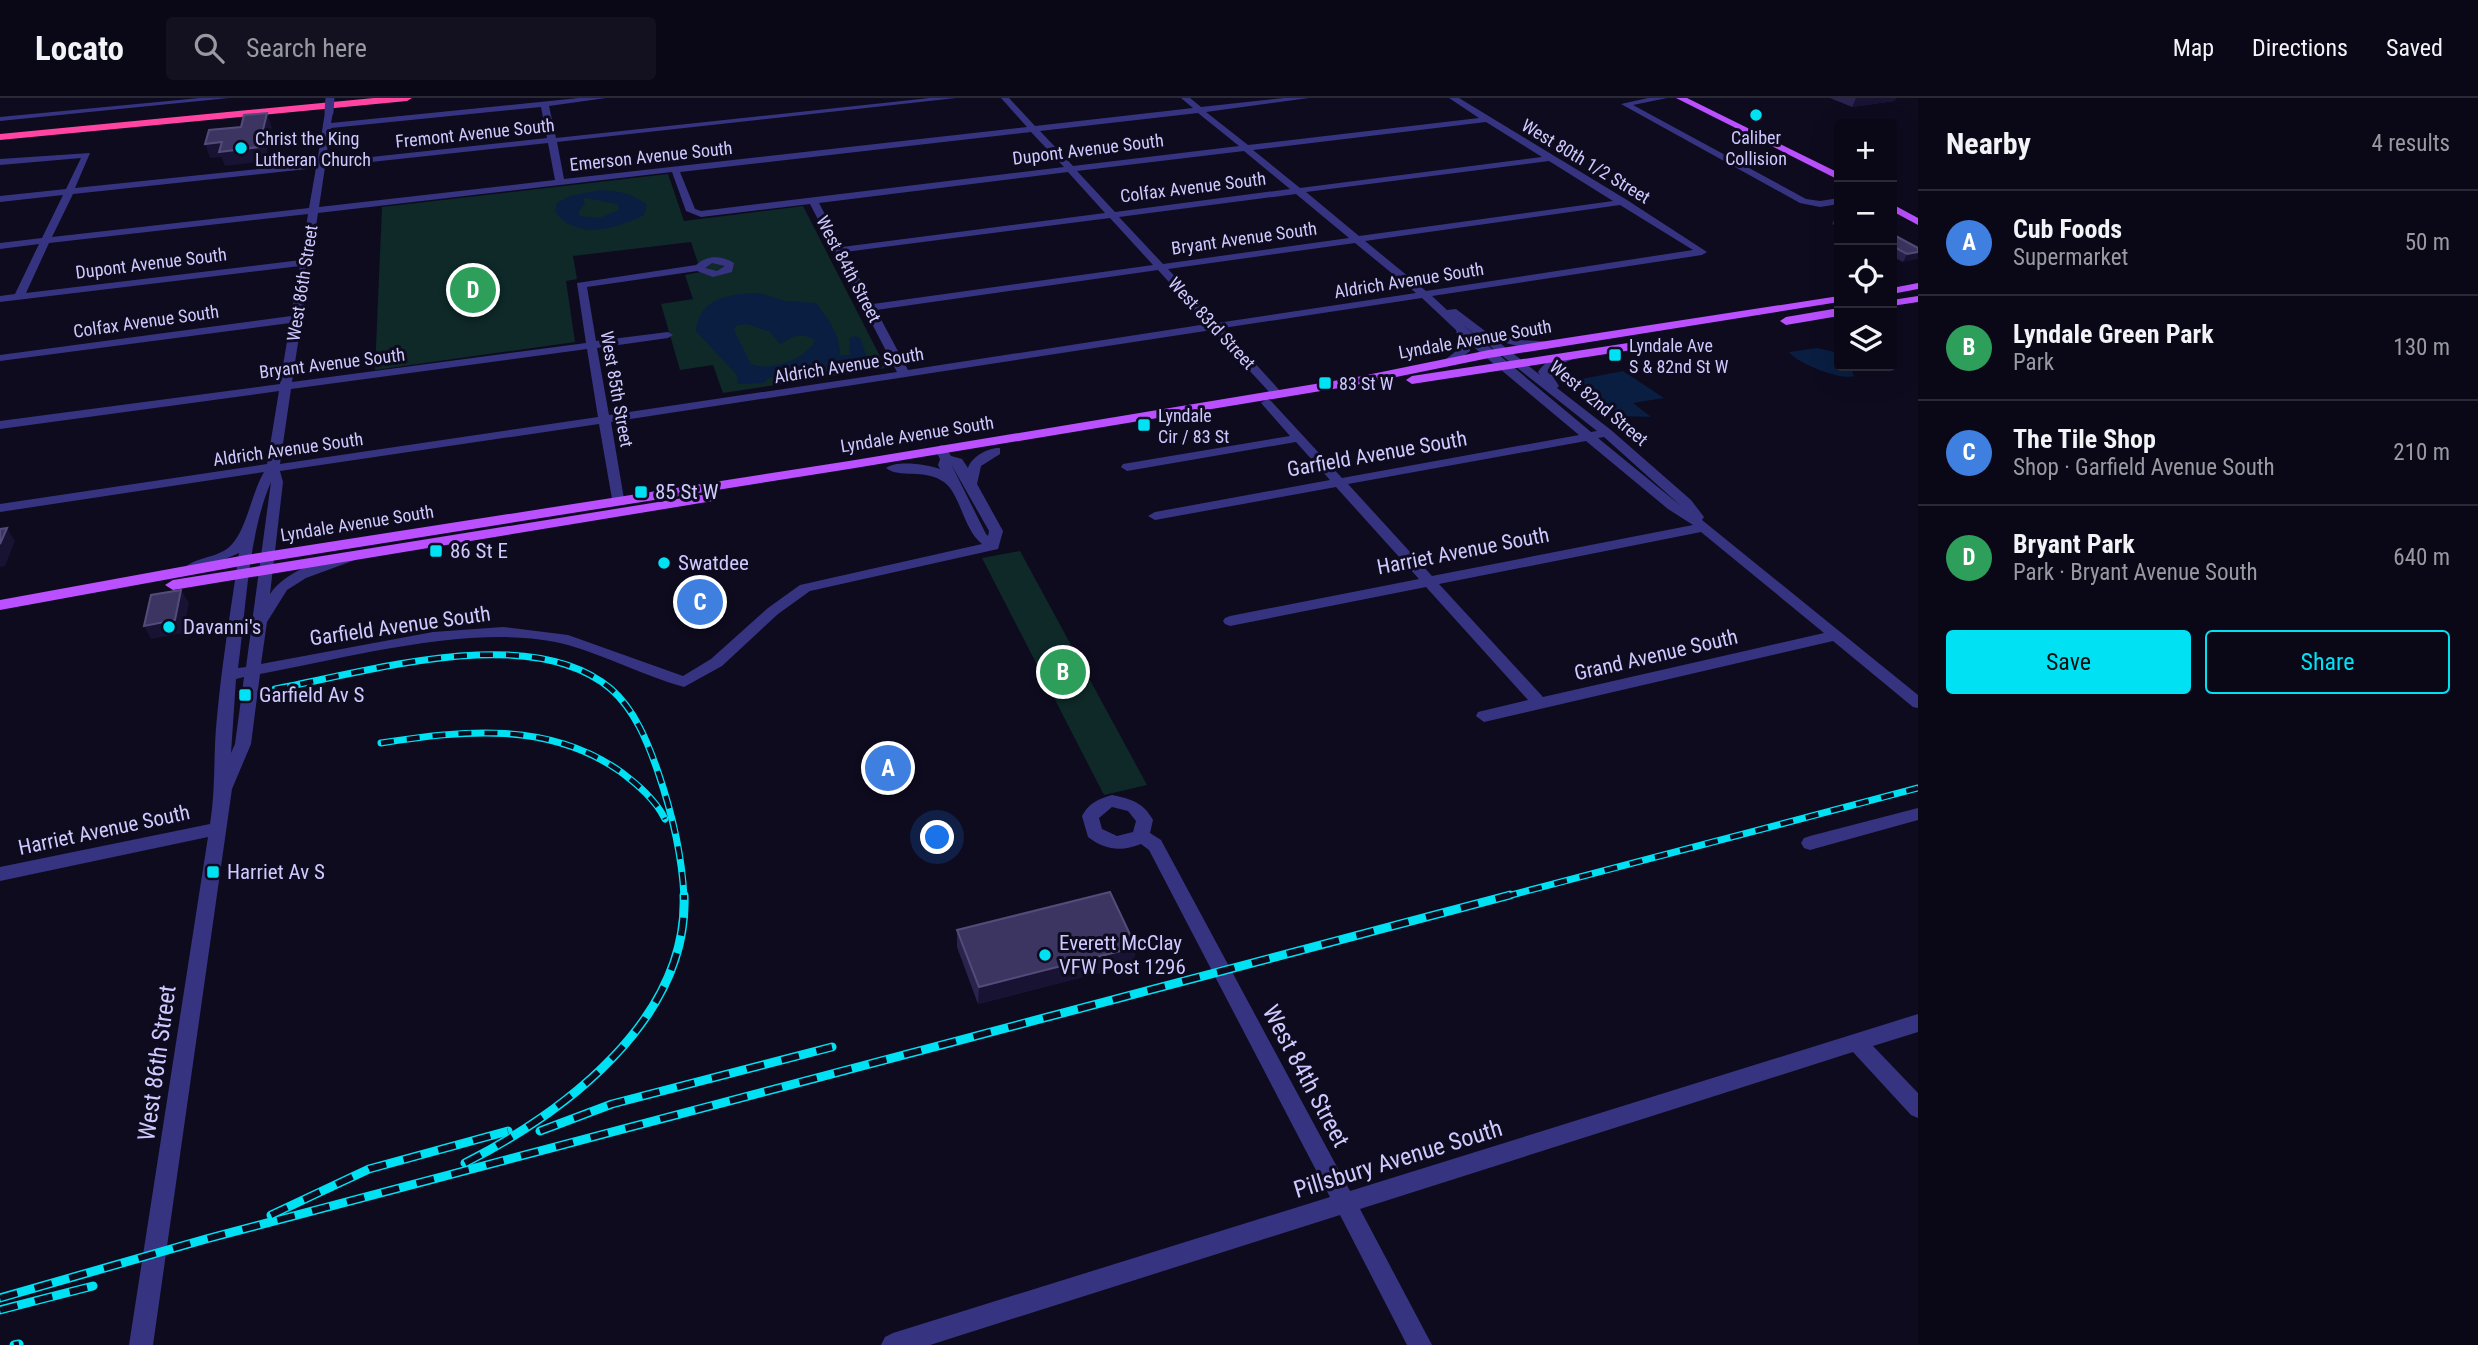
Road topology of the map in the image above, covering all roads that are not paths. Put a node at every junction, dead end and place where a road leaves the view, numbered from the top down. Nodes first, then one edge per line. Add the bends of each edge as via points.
1 (225, 98) edge
2 (332, 98) edge
3 (407, 98) edge
4 (602, 98) edge
5 (952, 98) edge
6 (1005, 98) edge
7 (1185, 98) edge
8 (1306, 98) edge
9 (1453, 98) edge
10 (1663, 98) edge
11 (1680, 98) edge
12 (1691, 98) edge
13 (195, 100) edge
14 (545, 104) junction
15 (1200, 110) junction
16 (0, 119) edge
17 (1487, 119) junction
18 (327, 126) junction
19 (1033, 129) junction
20 (0, 130) edge
21 (0, 137) edge
22 (552, 141) junction
23 (1246, 148) junction
24 (1552, 158) junction
25 (0, 163) edge
26 (320, 166) junction
27 (1834, 167) edge
28 (1070, 169) junction
29 (676, 170) junction
30 (1834, 175) edge
31 (560, 183) junction
32 (1298, 191) junction
33 (70, 192) junction
34 (1897, 198) edge
35 (0, 199) edge
36 (813, 201) junction
37 (1834, 201) edge
38 (1624, 202) junction
39 (1897, 209) edge
40 (313, 211) junction
41 (1918, 211) edge
42 (1112, 215) junction
43 (1918, 222) edge
44 (1357, 240) junction
45 (46, 241) junction
46 (0, 246) edge
47 (839, 250) junction
48 (1702, 252) joint
49 (305, 262) junction
50 (1160, 267) junction
51 (699, 268) dead end
52 (1918, 286) edge
53 (1897, 290) edge
54 (1425, 295) junction
55 (19, 296) junction
56 (0, 299) edge
57 (1918, 299) edge
58 (1834, 300) edge
59 (1897, 302) edge
60 (869, 308) junction
61 (1834, 313) edge
62 (296, 319) junction
63 (1215, 327) junction
64 (1479, 330) junction
65 (1733, 330) dead end
66 (1461, 331) junction
67 (668, 335) dead end
68 (1651, 343) dead end
69 (1552, 344) junction
70 (592, 346) junction
71 (1506, 352) junction
72 (1489, 355) junction
73 (1569, 357) junction
74 (0, 358) edge
75 (1450, 361) junction
76 (1520, 364) junction
77 (1503, 367) junction
78 (904, 374) junction
79 (285, 387) junction
80 (1561, 397) junction
81 (1272, 398) junction
82 (604, 420) junction
83 (0, 425) edge
84 (1607, 433) junction
85 (1591, 436) junction
86 (1299, 438) junction
87 (996, 451) junction
88 (944, 454) junction
89 (273, 467) junction
90 (1127, 467) dead end
91 (892, 468) junction
92 (1339, 482) junction
93 (953, 483) junction
94 (970, 485) junction
95 (618, 499) junction
96 (0, 508) edge
97 (1155, 516) dead end
98 (1704, 527) junction
99 (250, 529) junction
100 (993, 546) junction
101 (351, 556) junction
102 (267, 563) junction
103 (245, 567) junction
104 (186, 571) junction
105 (1429, 581) junction
106 (0, 606) edge
107 (0, 612) edge
108 (1230, 621) dead end
109 (260, 622) junction
110 (1836, 635) junction
111 (253, 670) junction
112 (230, 675) junction
113 (1539, 703) junction
114 (1918, 703) edge
115 (1484, 716) dead end
116 (224, 789) junction
117 (1918, 814) edge
118 (217, 829) junction
119 (1141, 836) dead end
120 (1810, 843) dead end
121 (0, 874) edge
122 (1918, 1023) edge
123 (1857, 1042) junction
124 (1918, 1108) edge
125 (1345, 1203) junction
126 (141, 1345) edge
127 (893, 1345) edge
128 (1420, 1345) edge

1 - 13 street
2 - 18 street, West 86th Street, bridge
2 - 20 highway
3 - 21 highway
4 - 14 street
5 - 22 street, Fremont Avenue South
6 - 19 street, West 83rd Street
7 - 15 street, West 82nd Street
8 - 15 street, Emerson Avenue South
9 - 17 street, West 80th 1/2 Street
10 - 37 street via 1625,104 1803,201
11 - 30 main road
12 - 27 main road
13 - 16 street
14 - 18 street
14 - 22 street
15 - 19 street, Emerson Avenue South
15 - 23 street, West 82nd Street
17 - 23 street, Dupont Avenue South
17 - 24 street, West 80th 1/2 Street
18 - 26 street, West 86th Street
19 - 28 street, West 83rd Street
19 - 29 street, Emerson Avenue South
22 - 26 street, Fremont Avenue South
22 - 31 street
23 - 28 street, Dupont Avenue South
23 - 32 street, West 82nd Street
24 - 32 street, Colfax Avenue South
24 - 38 street, West 80th 1/2 Street
25 - 33 street via 87,155
26 - 33 street, Fremont Avenue South
26 - 40 street, West 86th Street
28 - 36 street, Dupont Avenue South
28 - 42 street, West 83rd Street
29 - 31 street, Emerson Avenue South
29 - 36 street, Dupont Avenue South via 694,214
31 - 40 street, Emerson Avenue South
32 - 42 street, Colfax Avenue South
32 - 44 street, West 82nd Street
33 - 35 street, Fremont Avenue South
33 - 45 street
34 - 41 main road
36 - 47 street, West 84th Street
38 - 44 street, Bryant Avenue South
38 - 48 street, West 80th 1/2 Street
39 - 43 main road
40 - 45 street, Emerson Avenue South
40 - 49 street, West 86th Street
42 - 47 street, Colfax Avenue South
42 - 50 street, West 83rd Street
44 - 50 street, Bryant Avenue South
44 - 54 street, West 82nd Street
45 - 46 street, Emerson Avenue South
45 - 55 street
47 - 60 street, West 84th Street
48 - 54 street, Aldrich Avenue South
49 - 55 street, Dupont Avenue South
49 - 62 street, West 86th Street
50 - 60 street, Bryant Avenue South
50 - 63 street, West 83rd Street
51 - 70 street, West 85th Street via 581,285
52 - 53 main road
54 - 63 street, Aldrich Avenue South
54 - 64 street, West 82nd Street
54 - 66 street, West 82nd Street
55 - 56 street, Dupont Avenue South
57 - 59 main road
58 - 69 main road, Lyndale Avenue South
60 - 78 street, West 84th Street
61 - 65 main road
62 - 74 street, Colfax Avenue South
62 - 79 street, West 86th Street
63 - 78 street, Aldrich Avenue South
63 - 81 street, West 83rd Street
64 - 69 street via 1518,343
64 - 71 street, West 82nd Street
66 - 72 street, West 82nd Street
66 - 75 street via 1466,349
67 - 70 street, Bryant Avenue South
68 - 73 main road, Lyndale Avenue South
69 - 71 main road, Lyndale Avenue South
70 - 79 street, Bryant Avenue South
70 - 82 street, West 85th Street
71 - 72 main road, Lyndale Avenue South
71 - 76 street, West 82nd Street
72 - 75 main road, Lyndale Avenue South
72 - 77 street, West 82nd Street
73 - 76 main road, Lyndale Avenue South
73 - 80 street via 1547,366 1544,372
75 - 81 main road, Lyndale Avenue South
76 - 77 main road, Lyndale Avenue South
76 - 80 street, West 82nd Street
77 - 81 main road, Lyndale Avenue South
77 - 85 street, West 82nd Street
78 - 82 street, Aldrich Avenue South
79 - 83 street, Bryant Avenue South
79 - 89 street, West 86th Street
80 - 84 street, West 82nd Street
81 - 86 street, West 83rd Street
81 - 87 main road, Lyndale Avenue South
81 - 88 main road, Lyndale Avenue South
82 - 89 street, Aldrich Avenue South
82 - 95 street, West 85th Street
84 - 85 street, Garfield Avenue South
84 - 98 street, West 82nd Street via 1686,503
85 - 92 street, Garfield Avenue South
85 - 98 street, West 82nd Street via 1672,506
86 - 90 street
86 - 92 street, West 83rd Street
87 - 88 main road, Lyndale Avenue South
87 - 94 street via 975,464
88 - 91 main road, Lyndale Avenue South
88 - 93 street
88 - 94 street via 958,463
88 - 95 main road, Lyndale Avenue South
89 - 96 street, Aldrich Avenue South
89 - 99 street, West 86th Street via 262,484
89 - 102 street, West 86th Street via 276,482
91 - 93 street via 932,470
91 - 101 main road, Lyndale Avenue South
92 - 97 street, Garfield Avenue South
92 - 105 street, West 83rd Street
93 - 100 street via 980,536
94 - 100 street via 996,531
95 - 102 main road, Lyndale Avenue South
98 - 105 street, Harriet Avenue South
98 - 110 street, West 82nd Street
99 - 103 street, West 86th Street
99 - 104 street via 233,551
100 - 111 street, Garfield Avenue South via 804,587 780,601 705,673 684,682 568,640 503,632 433,637
101 - 102 main road, Lyndale Avenue South
101 - 109 street via 282,587
102 - 103 main road, Lyndale Avenue South
102 - 109 street, West 86th Street
103 - 104 main road, Lyndale Avenue South
103 - 107 main road, Lyndale Avenue South
103 - 112 street, West 86th Street
104 - 106 main road, Lyndale Avenue South
105 - 108 street, Harriet Avenue South
105 - 113 street, West 83rd Street
109 - 111 street, West 86th Street
110 - 113 street, Grand Avenue South
110 - 114 street, West 82nd Street
111 - 112 street, Garfield Avenue South
111 - 116 street, West 86th Street via 243,744
112 - 116 street, West 86th Street via 221,750
113 - 115 street, Grand Avenue South
116 - 118 street, West 86th Street
117 - 120 street
118 - 121 street, Harriet Avenue South
118 - 126 street, West 86th Street
119 - 125 street, West 84th Street via 1155,845
122 - 123 street, Pillsbury Avenue South
123 - 124 street
123 - 125 street, Pillsbury Avenue South
125 - 127 street, Pillsbury Avenue South
125 - 128 street, West 84th Street

